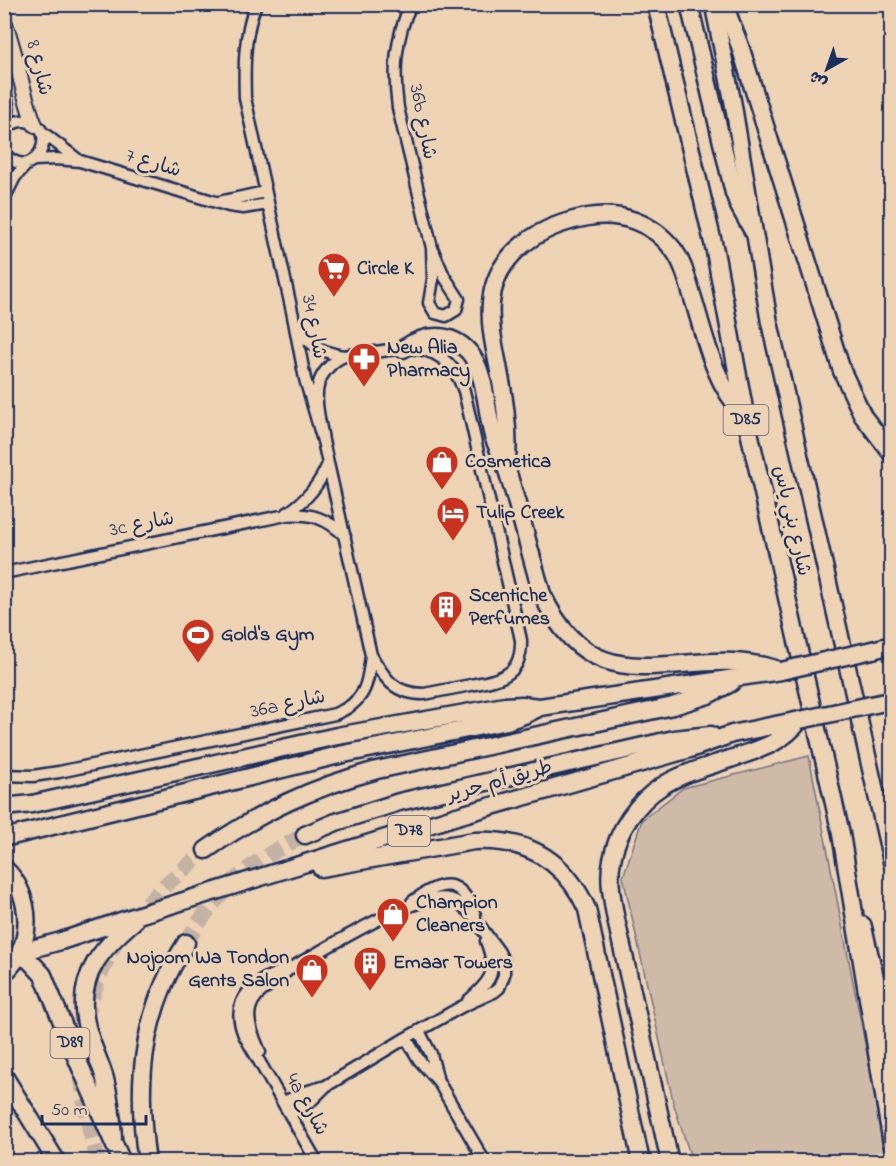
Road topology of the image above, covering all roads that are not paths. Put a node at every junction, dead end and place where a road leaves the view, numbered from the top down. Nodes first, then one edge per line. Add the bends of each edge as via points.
1 (256, 4) edge
2 (411, 4) edge
3 (656, 4) edge
4 (689, 4) edge
5 (713, 4) edge
6 (724, 4) edge
7 (4, 21) edge
8 (4, 93) edge
9 (38, 128) junction
10 (5, 130) edge
11 (5, 155) edge
12 (80, 161) junction
13 (31, 162) junction
14 (265, 192) junction
15 (4, 199) edge
16 (215, 202) junction
17 (268, 204) junction
18 (753, 231) junction
19 (432, 248) junction
20 (293, 316) junction
21 (403, 349) junction
22 (344, 356) junction
23 (745, 414) junction
24 (323, 441) junction
25 (891, 454) edge
26 (328, 464) junction
27 (506, 468) junction
28 (286, 514) junction
29 (345, 536) junction
30 (4, 573) edge
31 (891, 645) edge
32 (371, 655) junction
33 (781, 671) junction
34 (740, 677) junction
35 (888, 701) edge
36 (540, 707) junction
37 (800, 720) junction
38 (732, 734) junction
39 (4, 774) edge
40 (4, 807) edge
41 (842, 834) junction
42 (305, 835) tunnel mouth
43 (12, 836) dead end
44 (206, 850) tunnel mouth
45 (891, 864) edge
46 (4, 868) edge
47 (276, 874) junction
48 (142, 914) junction
49 (186, 943) tunnel mouth
50 (20, 953) junction
51 (4, 973) edge
52 (419, 1030) junction
53 (406, 1038) junction
54 (891, 1046) edge
55 (4, 1076) edge
56 (438, 1081) junction
57 (326, 1086) junction
58 (4, 1096) edge
59 (284, 1102) junction
60 (290, 1114) junction
61 (113, 1138) junction
62 (891, 1144) edge
63 (57, 1161) edge
64 (122, 1161) edge
65 (147, 1161) edge
66 (317, 1161) edge
67 (485, 1161) edge
68 (641, 1161) edge
69 (670, 1161) edge

1 - 14 street, شارع 34 via 246,40 245,98
2 - 19 street, 36b شارع via 398,39 394,85
3 - 23 main road, شارع بني ياس / D85 via 715,251
4 - 18 main road via 734,193
5 - 18 main road, شارع بني ياس / D85
6 - 25 main road via 842,371 863,416
7 - 9 street, شارع 8 via 26,102
8 - 10 street, شارع 8
9 - 10 street via 23,121
9 - 12 street, شارع 7
9 - 13 street via 43,136 42,150
11 - 13 street via 15,162
12 - 13 street, شارع 7
12 - 16 street, شارع 7
13 - 15 street via 15,177
14 - 16 street, شارع 7
14 - 17 street, شارع 34
16 - 17 street, شارع 7 via 237,208
17 - 20 street, شارع 34
18 - 45 main road, شارع بني ياس / D85 via 771,331
19 - 19 street via 429,303 435,313 446,316 456,310 459,299
20 - 22 street via 307,340 330,354
20 - 24 street, شارع 34 via 305,379
21 - 22 street
21 - 27 main road via 415,340 444,337 470,353
21 - 32 street via 416,348 435,355 452,367 459,378 521,652 518,663 501,678 424,694 394,686
22 - 24 street via 323,373 318,385 316,398
23 - 27 main road via 729,397 718,376 686,275 673,249 639,222 611,215 582,218 524,243 504,264 493,290 490,318 503,398
23 - 41 main road, شارع بني ياس / D85
24 - 26 street, شارع 34
26 - 28 street, 3c شارع via 312,493
26 - 29 street, شارع 34
27 - 33 main road via 542,594 563,631 579,645 598,657 640,668 729,661
28 - 29 street, 3c شارع via 319,517
28 - 30 street, 3c شارع
29 - 32 street, شارع 34
31 - 33 main road, bridge
32 - 39 street, 36a شارع via 363,693 346,710 335,714 59,772 33,776
33 - 34 main road
34 - 36 main road
34 - 44 main road via 708,695 673,706 340,780 270,809
35 - 37 main road, طريق أم حرير / D78, bridge
36 - 40 main road via 505,706 337,736
36 - 43 main road via 507,721 339,755
37 - 38 main road, طريق أم حرير / D78
37 - 69 main road via 777,742 662,786 630,818 612,860 615,915
38 - 42 main road via 674,739 410,800 367,811
38 - 47 main road, طريق أم حرير / D78
41 - 54 main road, شارع بني ياس / D85
41 - 62 main road
46 - 50 main road via 24,899 27,926
47 - 48 main road, طريق أم حرير / D78
47 - 68 main road via 474,840 512,842 548,858 572,882 587,909
48 - 50 main road, طريق أم حرير / D78
48 - 61 main road via 106,945 87,979 84,998 85,1017 109,1098
49 - 65 main road via 164,984 149,1029 141,1075 141,1121
50 - 51 main road
50 - 61 main road, D89 via 44,975
52 - 53 street, 4a شارع
52 - 56 street
52 - 59 street, 4a شارع via 494,992 504,975 501,956 466,895 450,886 430,889 401,910 251,988 241,1002 239,1019 254,1056
53 - 56 street
53 - 57 street, 4a شارع
55 - 63 main road
56 - 67 street
57 - 59 street
57 - 60 street
58 - 63 main road
59 - 60 street, 4a شارع
60 - 66 street, 4a شارع
61 - 64 main road, D89

